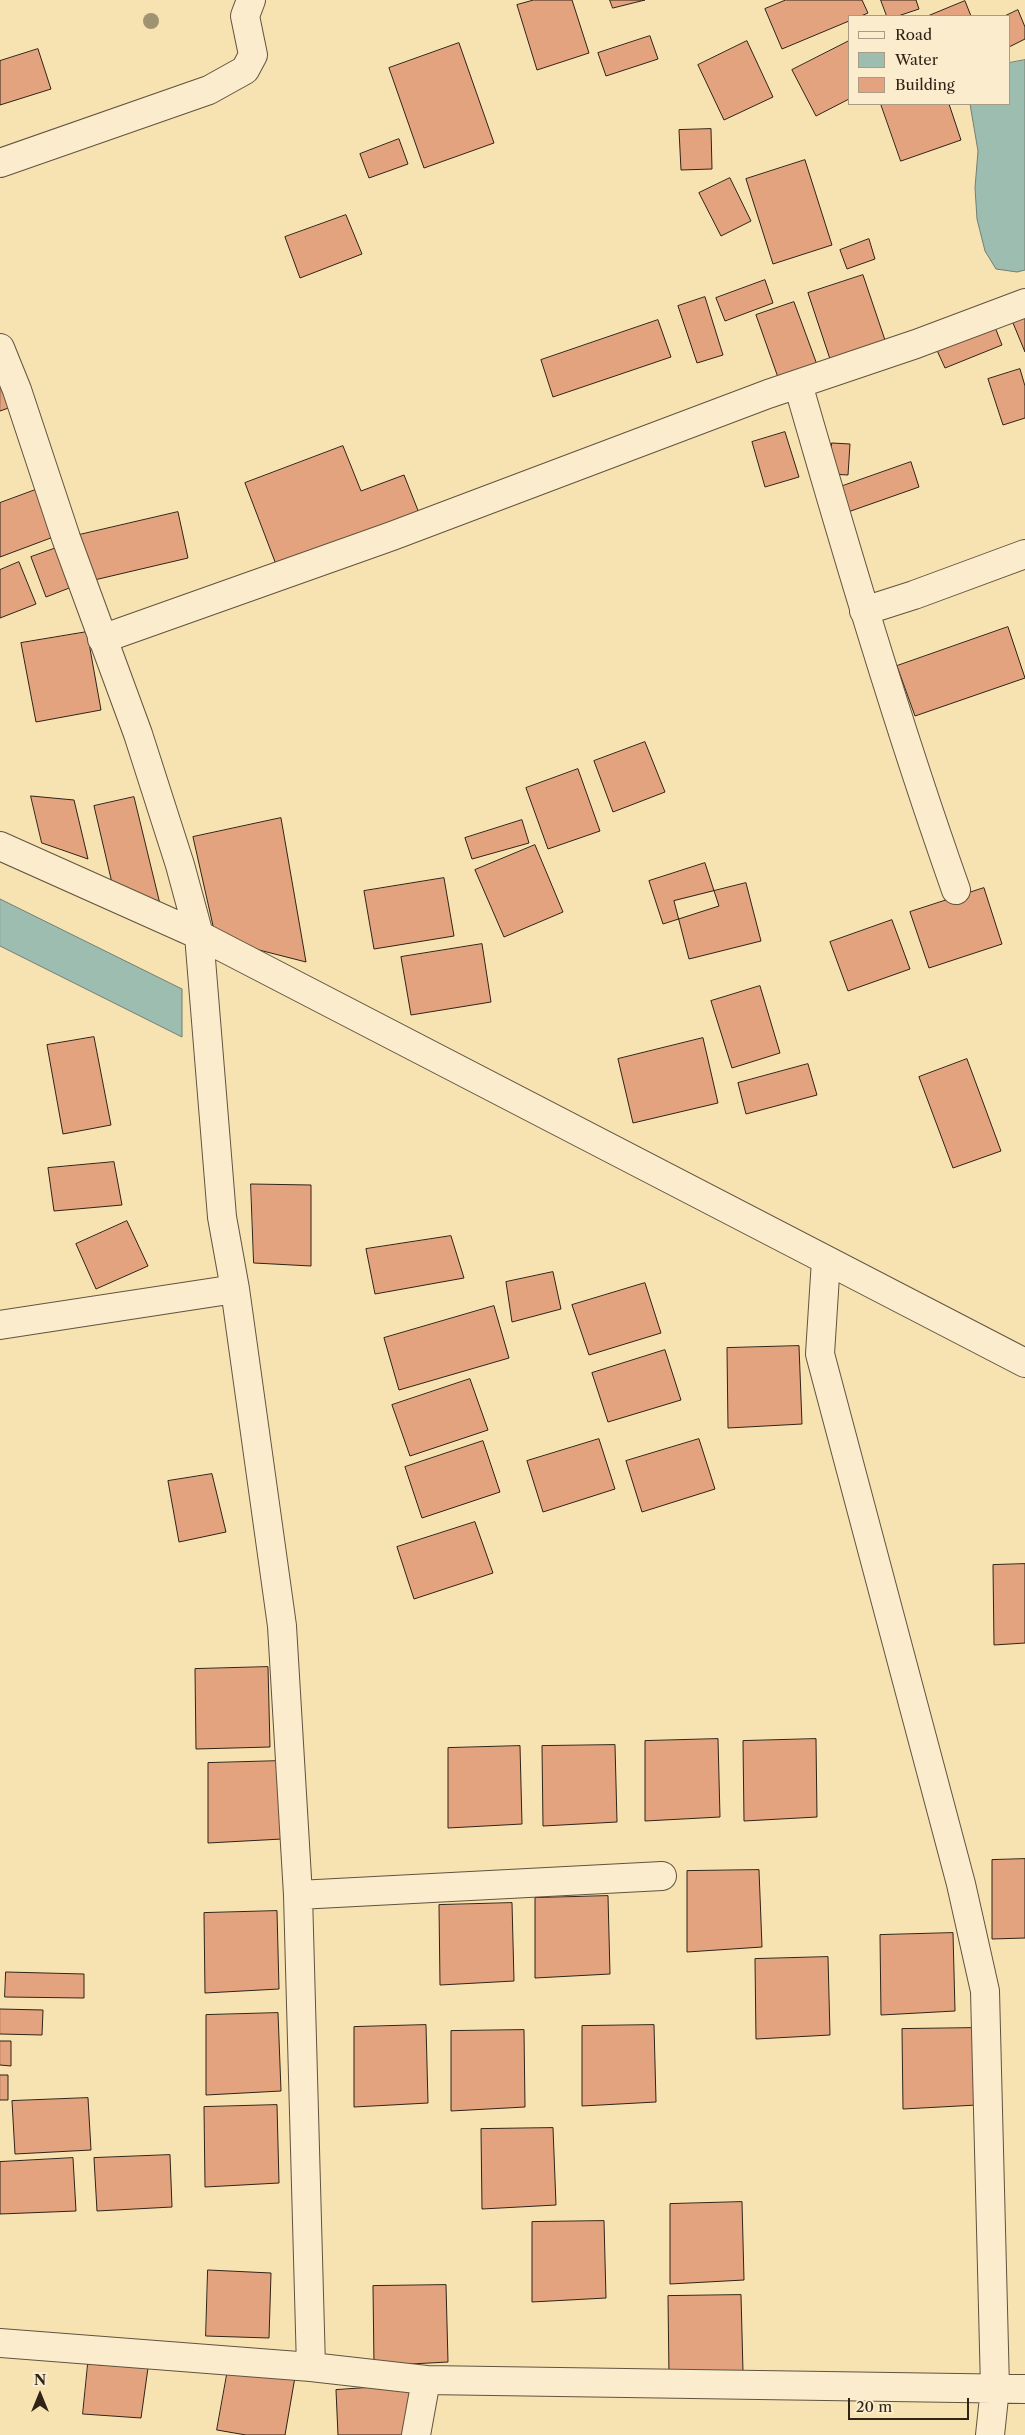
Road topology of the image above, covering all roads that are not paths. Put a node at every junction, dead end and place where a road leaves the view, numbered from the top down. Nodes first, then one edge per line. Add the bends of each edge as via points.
1 (251, 0) edge
2 (0, 163) edge
3 (1025, 303) edge
4 (0, 348) edge
5 (798, 384) junction
6 (1025, 554) edge
7 (864, 611) junction
8 (102, 639) junction
9 (0, 846) edge
10 (956, 890) dead end
11 (199, 935) junction
12 (826, 1260) junction
13 (235, 1289) junction
14 (0, 1325) edge
15 (1025, 1363) edge
16 (662, 1876) dead end
17 (298, 1895) junction
18 (0, 2343) edge
19 (311, 2367) junction
20 (426, 2380) junction
21 (995, 2388) junction
22 (1025, 2389) edge
23 (416, 2435) edge
24 (990, 2435) edge

1 - 2 street via 245,16 253,55 245,70 209,90
3 - 5 street
4 - 8 street
5 - 7 street
5 - 8 street via 392,536
6 - 7 street via 914,596
7 - 10 street
8 - 11 street via 138,734
9 - 11 street
11 - 12 street
11 - 13 street via 222,1217
12 - 15 street
12 - 21 street via 820,1354 961,1884 985,1991
13 - 14 street
13 - 17 street via 282,1626
16 - 17 street
17 - 19 street
18 - 19 street
19 - 20 street
20 - 21 street
20 - 23 street
21 - 22 street
21 - 24 street

